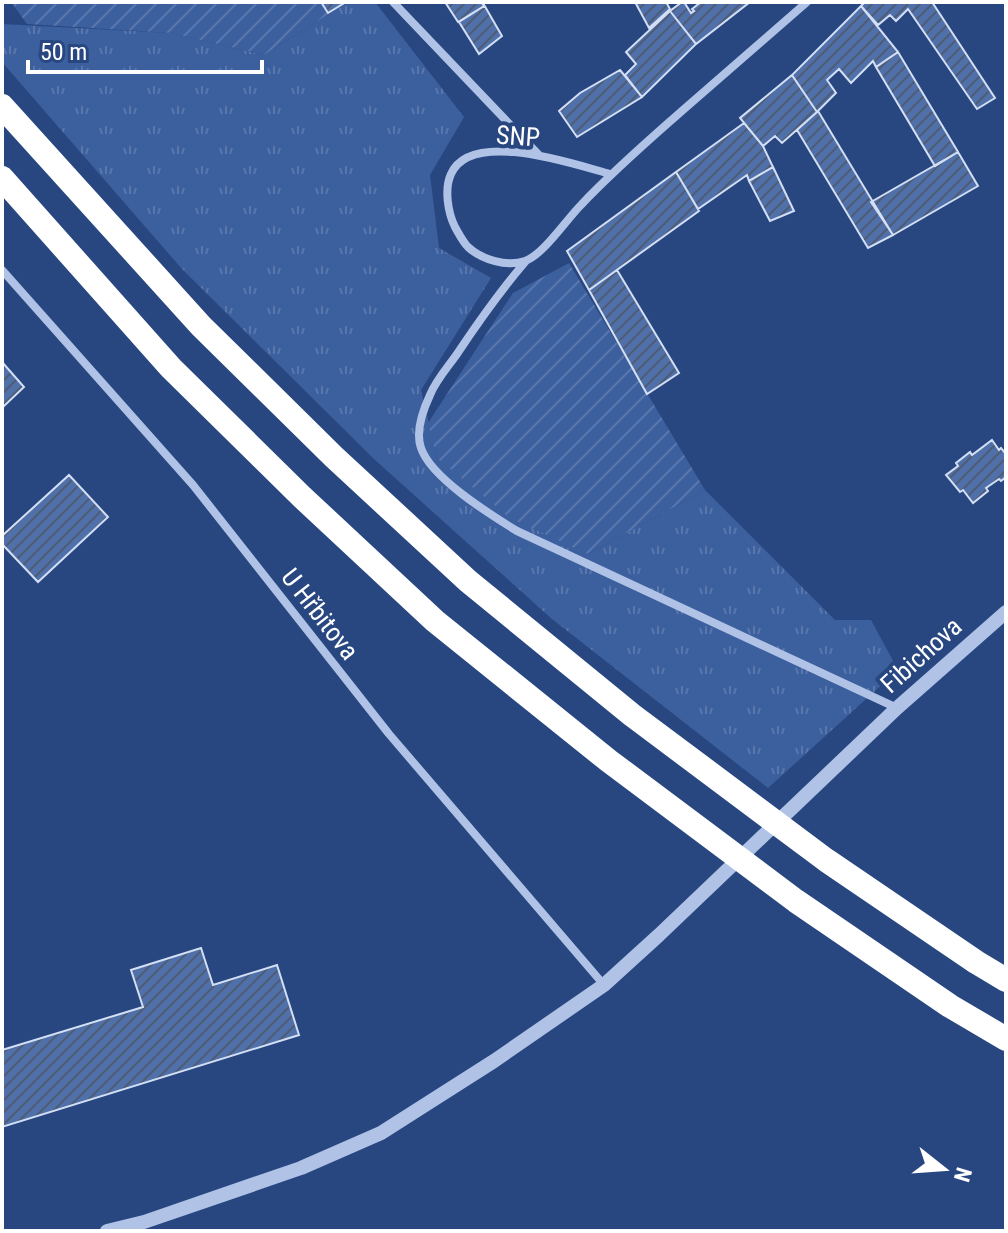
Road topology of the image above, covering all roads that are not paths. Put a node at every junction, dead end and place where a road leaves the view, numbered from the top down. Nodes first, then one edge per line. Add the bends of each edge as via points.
1 (393, 2) edge
2 (807, 2) edge
3 (2, 106) edge
4 (539, 155) junction
5 (610, 174) junction
6 (2, 178) edge
7 (526, 261) junction
8 (2, 270) edge
9 (1006, 612) edge
10 (897, 708) junction
11 (1006, 980) edge
12 (604, 985) junction
13 (1006, 1039) edge
14 (107, 1231) edge

1 - 4 street
2 - 5 street
3 - 11 highway via 201,326 468,581 632,715 826,860
4 - 5 street, SNP
4 - 7 street, SNP via 473,154 451,174 447,196 452,222 470,249 502,264
5 - 7 street
6 - 13 highway via 171,368 435,621 796,901
7 - 10 street via 431,392 420,424 421,448 430,463 482,509 517,531
8 - 12 street, U Hřbitova via 193,485 389,734
9 - 10 street, Fibichova
10 - 12 street, Fibichova
12 - 14 street, Fibichova via 381,1133 223,1197

